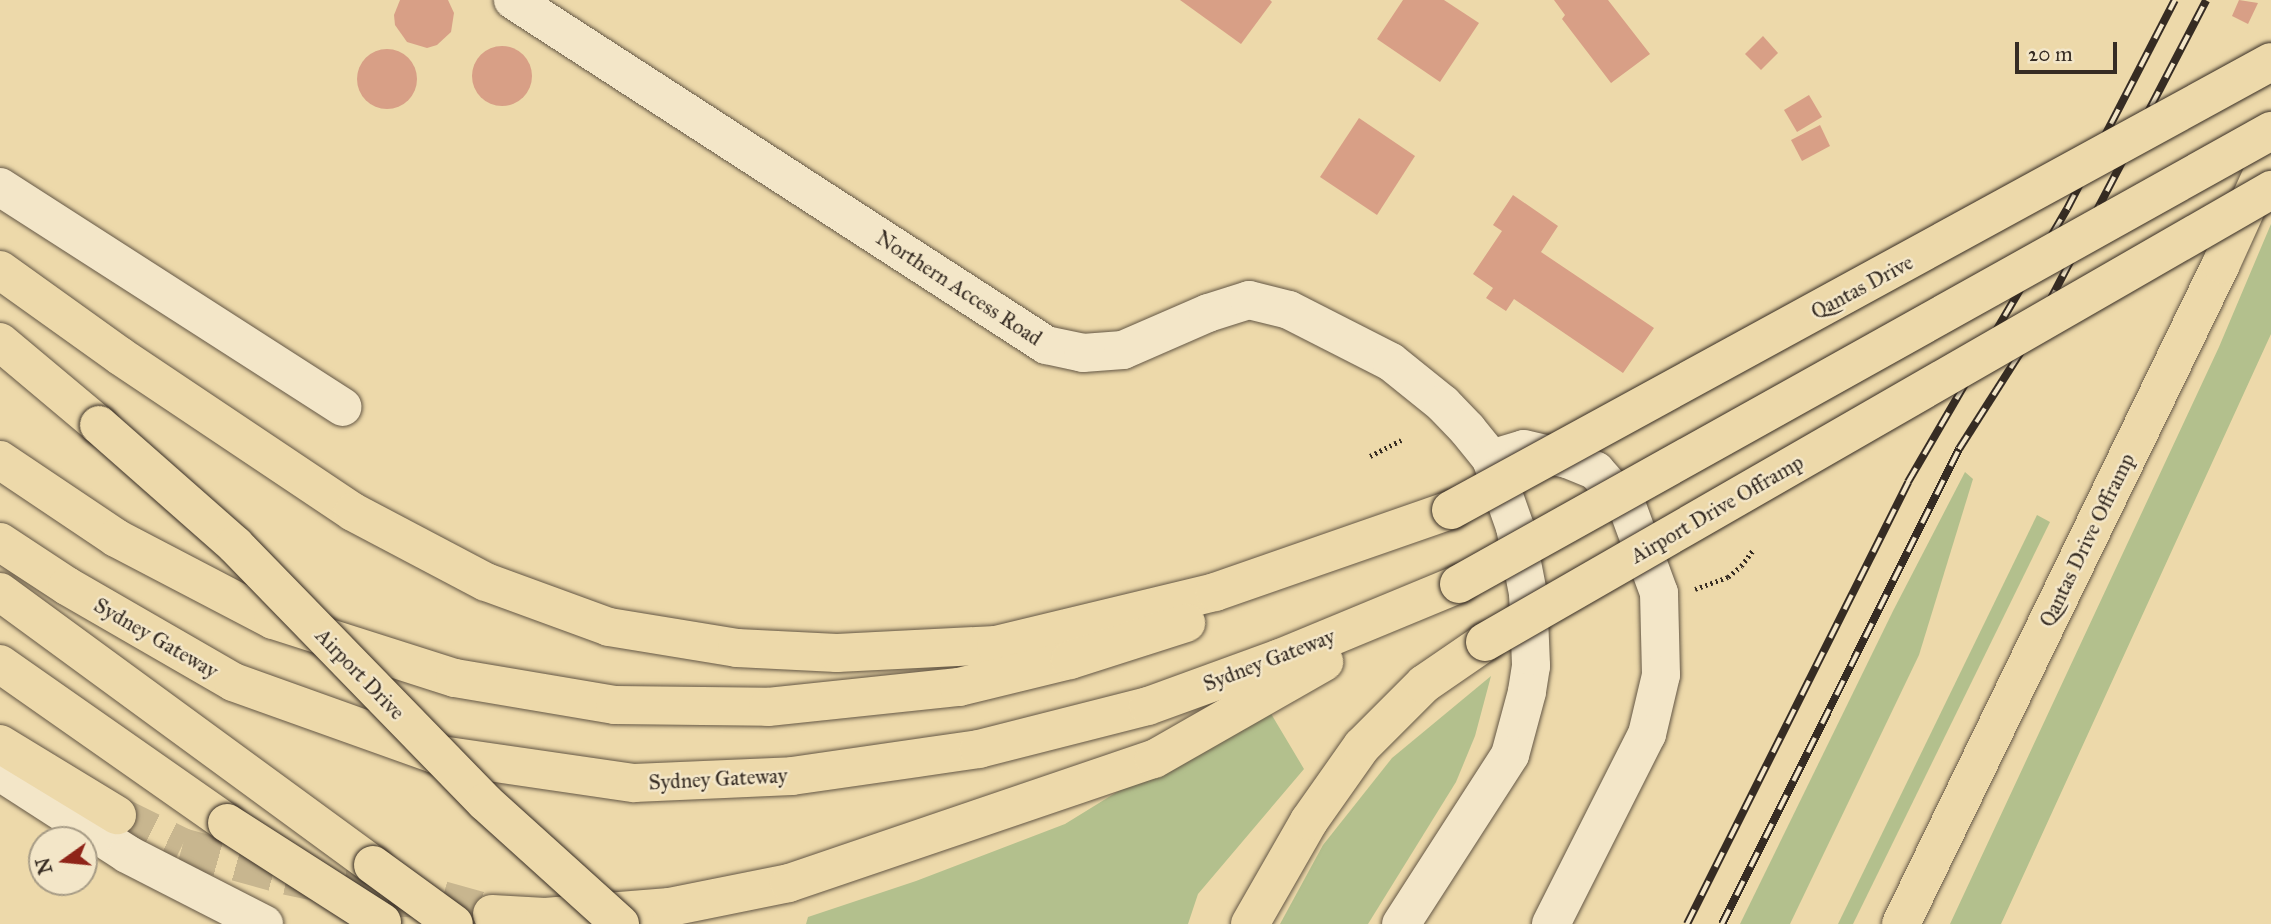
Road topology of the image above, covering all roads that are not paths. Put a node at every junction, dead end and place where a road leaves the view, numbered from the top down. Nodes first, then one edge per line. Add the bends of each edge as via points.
1 (513, 0) edge
2 (2271, 62) edge
3 (2271, 131) edge
4 (2271, 154) edge
5 (0, 187) edge
6 (2271, 190) edge
7 (0, 270) edge
8 (0, 342) edge
9 (343, 407) dead end
10 (1491, 459) junction
11 (0, 460) edge
12 (1451, 510) junction
13 (0, 542) edge
14 (1459, 584) junction
15 (0, 592) edge
16 (0, 664) edge
17 (0, 744) edge
18 (0, 772) edge
19 (117, 815) tunnel mouth
20 (492, 914) tunnel mouth
21 (384, 923) edge
22 (264, 924) edge
23 (454, 924) edge
24 (620, 924) edge
25 (1250, 924) edge
26 (1401, 924) edge
27 (1551, 924) edge
28 (1901, 924) edge

1 - 10 street, Northern Access Road via 1046,345 1083,353 1123,350 1249,300 1289,310 1391,362 1443,404
2 - 12 highway, Qantas Drive, bridge
3 - 14 highway, bridge
4 - 28 highway, Qantas Drive Offramp
5 - 9 street
6 - 25 highway, Airport Drive Offramp, bridge via 1485,642 1424,684 1362,746 1309,821
7 - 12 highway via 173,393 353,512 486,582 609,627 737,648 836,653 996,645 1215,592
8 - 24 highway, Airport Drive, bridge via 235,545 485,802
10 - 26 street, Northern Access Road via 1515,527 1528,593 1531,666 1527,692 1510,755
10 - 27 street via 1524,449 1596,471 1627,506 1660,593 1661,675 1647,734
11 - 12 highway via 116,538 273,620 456,678 615,705 768,707 959,687 1070,660 1256,600
13 - 14 highway, Sydney Gateway via 233,682 434,754 634,783 792,776 979,749 1148,706 1280,658
14 - 20 highway via 1154,760 789,883 670,906 545,917
15 - 23 highway, bridge
16 - 21 highway, bridge via 227,823
17 - 19 highway
18 - 22 street via 127,854

